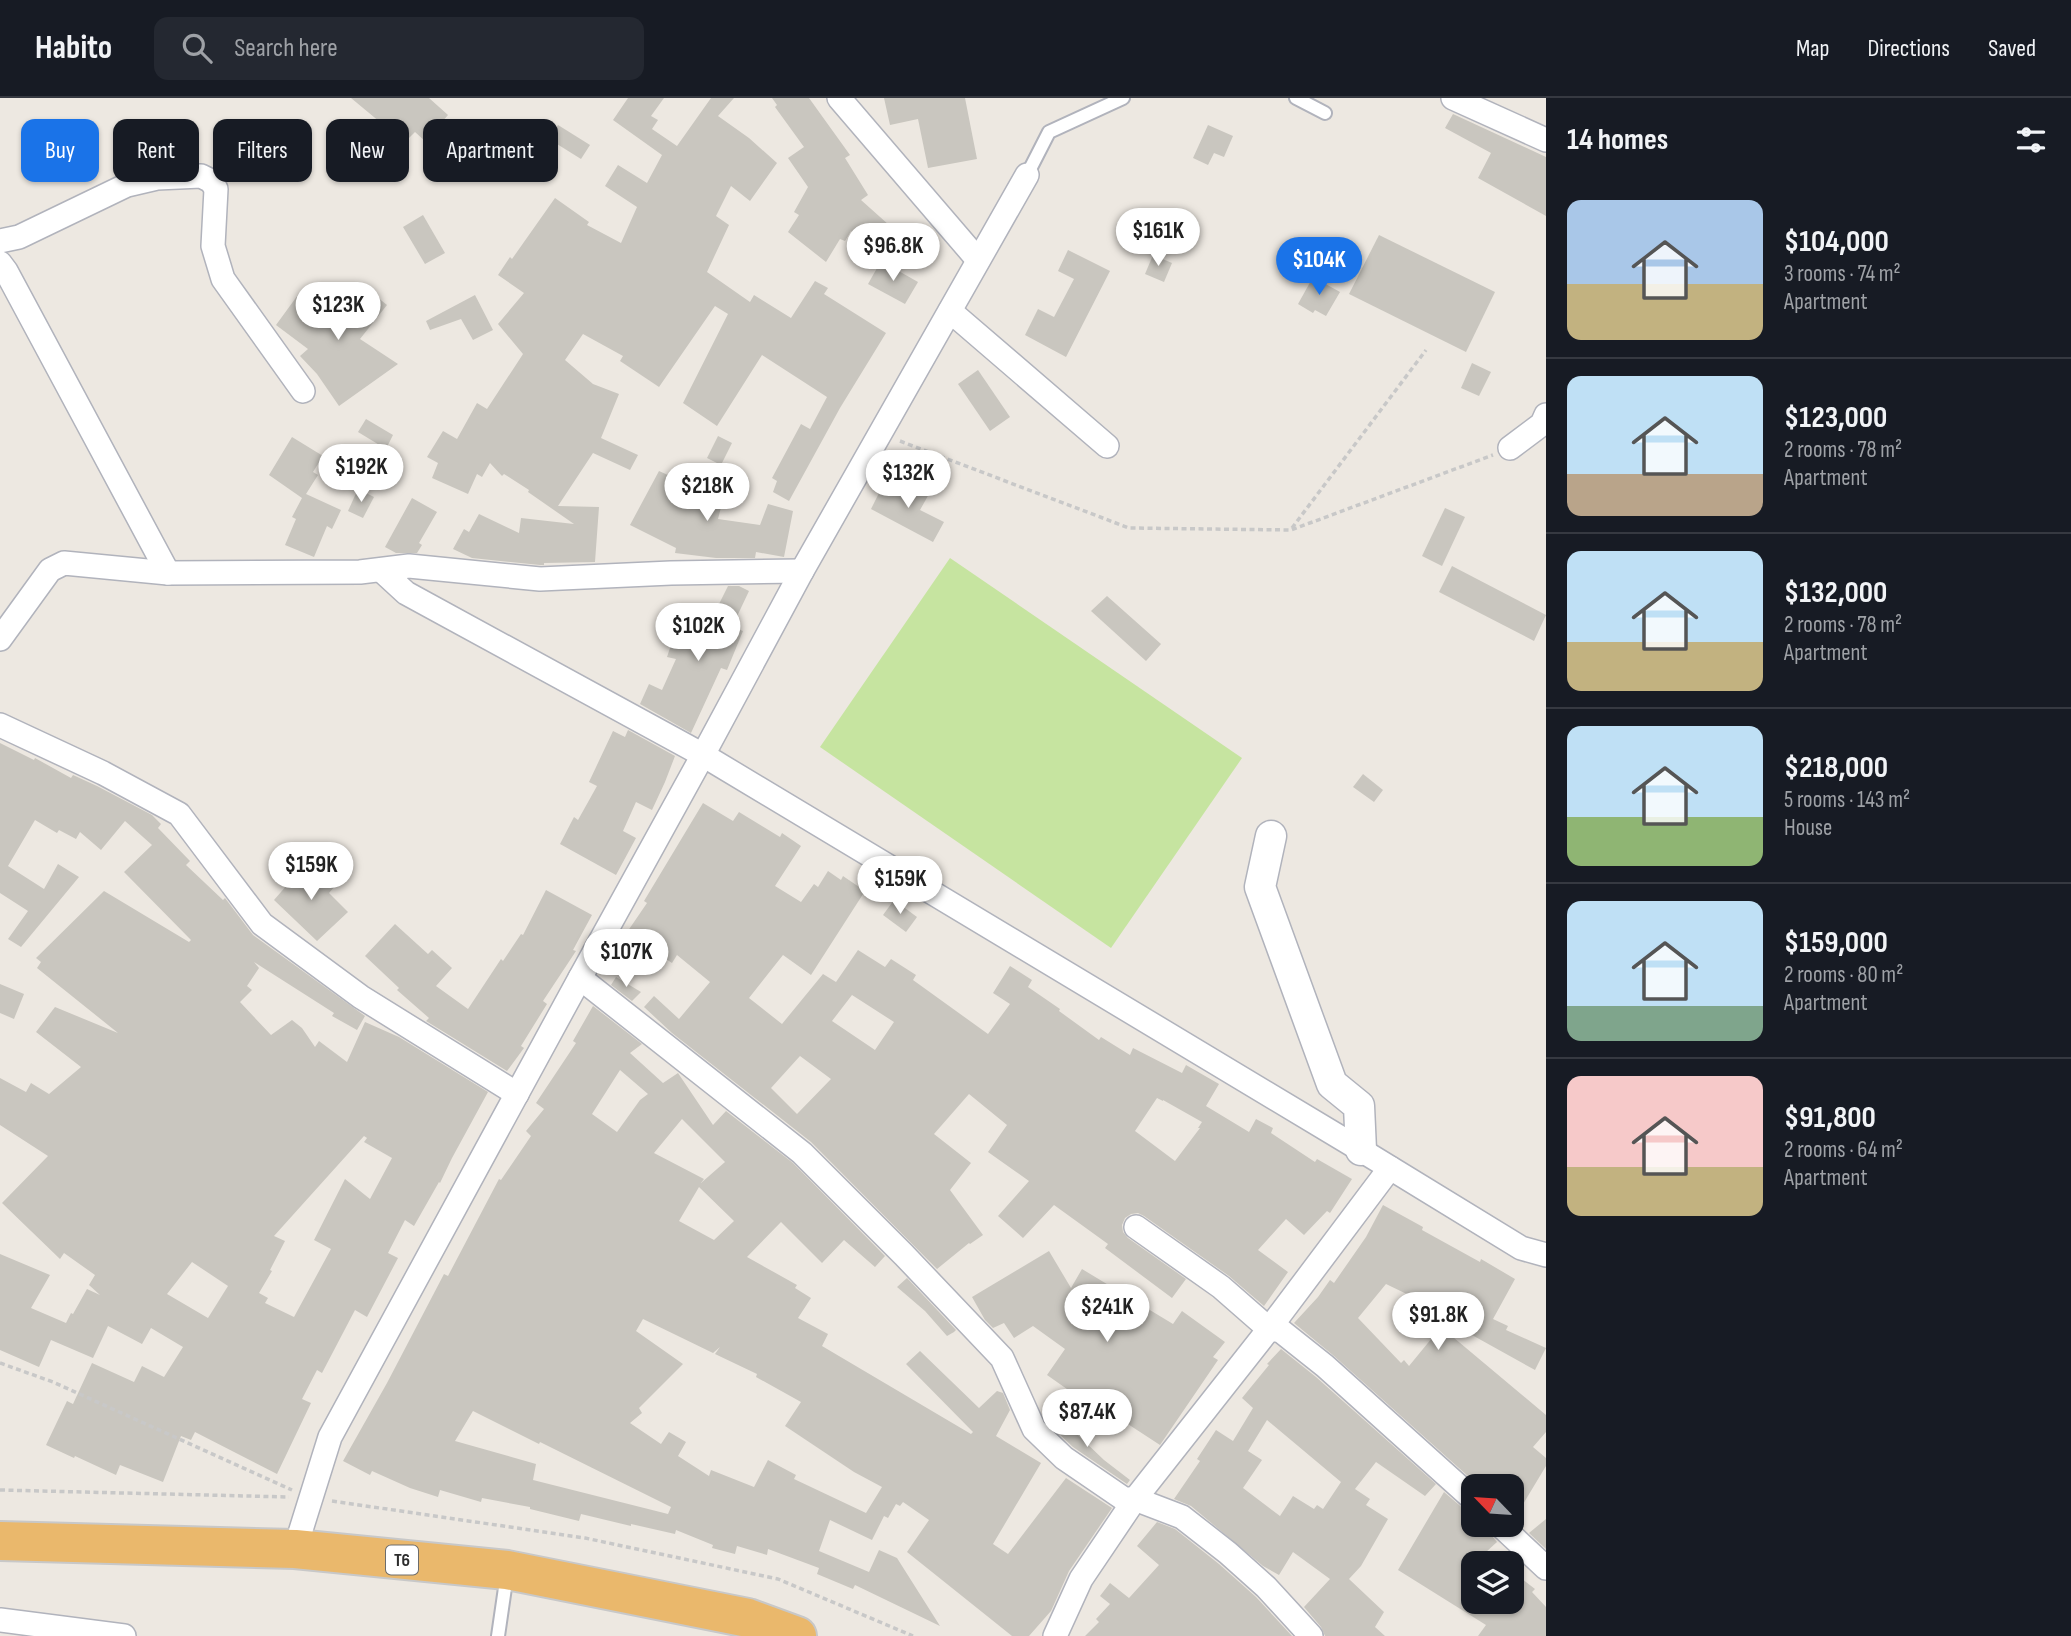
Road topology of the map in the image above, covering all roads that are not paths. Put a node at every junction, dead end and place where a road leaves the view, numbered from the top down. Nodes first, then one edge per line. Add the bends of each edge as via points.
1 (839, 98) edge
2 (1122, 98) edge
3 (1296, 98) edge
4 (1453, 98) edge
5 (1325, 113) dead end
6 (1546, 141) edge
7 (1027, 175) joint
8 (0, 241) edge
9 (978, 260) junction
10 (0, 263) edge
11 (950, 311) junction
12 (303, 391) dead end
13 (1546, 415) edge
14 (1107, 446) dead end
15 (1510, 448) road end
16 (381, 570) junction
17 (802, 571) junction
18 (168, 573) junction
19 (0, 639) edge
20 (0, 725) edge
21 (704, 755) junction
22 (1270, 836) dead end
23 (580, 978) junction
24 (517, 1094) junction
25 (1361, 1150) junction
26 (1390, 1168) junction
27 (1136, 1227) dead end
28 (1546, 1255) edge
29 (1269, 1329) junction
30 (1461, 1488) edge
31 (1135, 1499) junction
32 (1513, 1537) edge
33 (0, 1541) edge
34 (295, 1549) junction
35 (1546, 1568) edge
36 (507, 1570) junction
37 (0, 1620) edge
38 (124, 1636) edge
39 (498, 1636) edge
40 (797, 1636) edge
41 (1055, 1636) edge
42 (1311, 1636) edge

1 - 9 street
2 - 7 lane via 1049,132
3 - 5 lane
4 - 6 street
7 - 9 street
8 - 12 street via 19,237 127,185 201,176 216,189 213,246 222,279
9 - 11 street
10 - 18 street
11 - 14 street
11 - 17 street
13 - 15 street via 1542,424
16 - 17 street via 409,566 540,579
16 - 18 street
16 - 21 street via 405,593
17 - 21 street
18 - 19 street via 64,563 50,570
20 - 24 street via 179,814 262,924 361,997
21 - 23 street
21 - 25 street
22 - 25 street via 1260,887 1332,1084 1359,1106
23 - 24 street
23 - 31 street via 802,1153 1002,1358 1034,1429 1064,1458 1124,1499
24 - 34 street via 330,1437
25 - 26 street
26 - 28 street via 1521,1248
26 - 29 street
27 - 29 street via 1221,1287
29 - 30 street via 1281,1331 1325,1366
29 - 31 street
31 - 41 street via 1081,1579
31 - 42 street via 1182,1517 1266,1587
32 - 35 street
33 - 34 highway, T6
34 - 36 highway, T6
36 - 39 lane
36 - 40 highway, T6 via 748,1618
37 - 38 street

